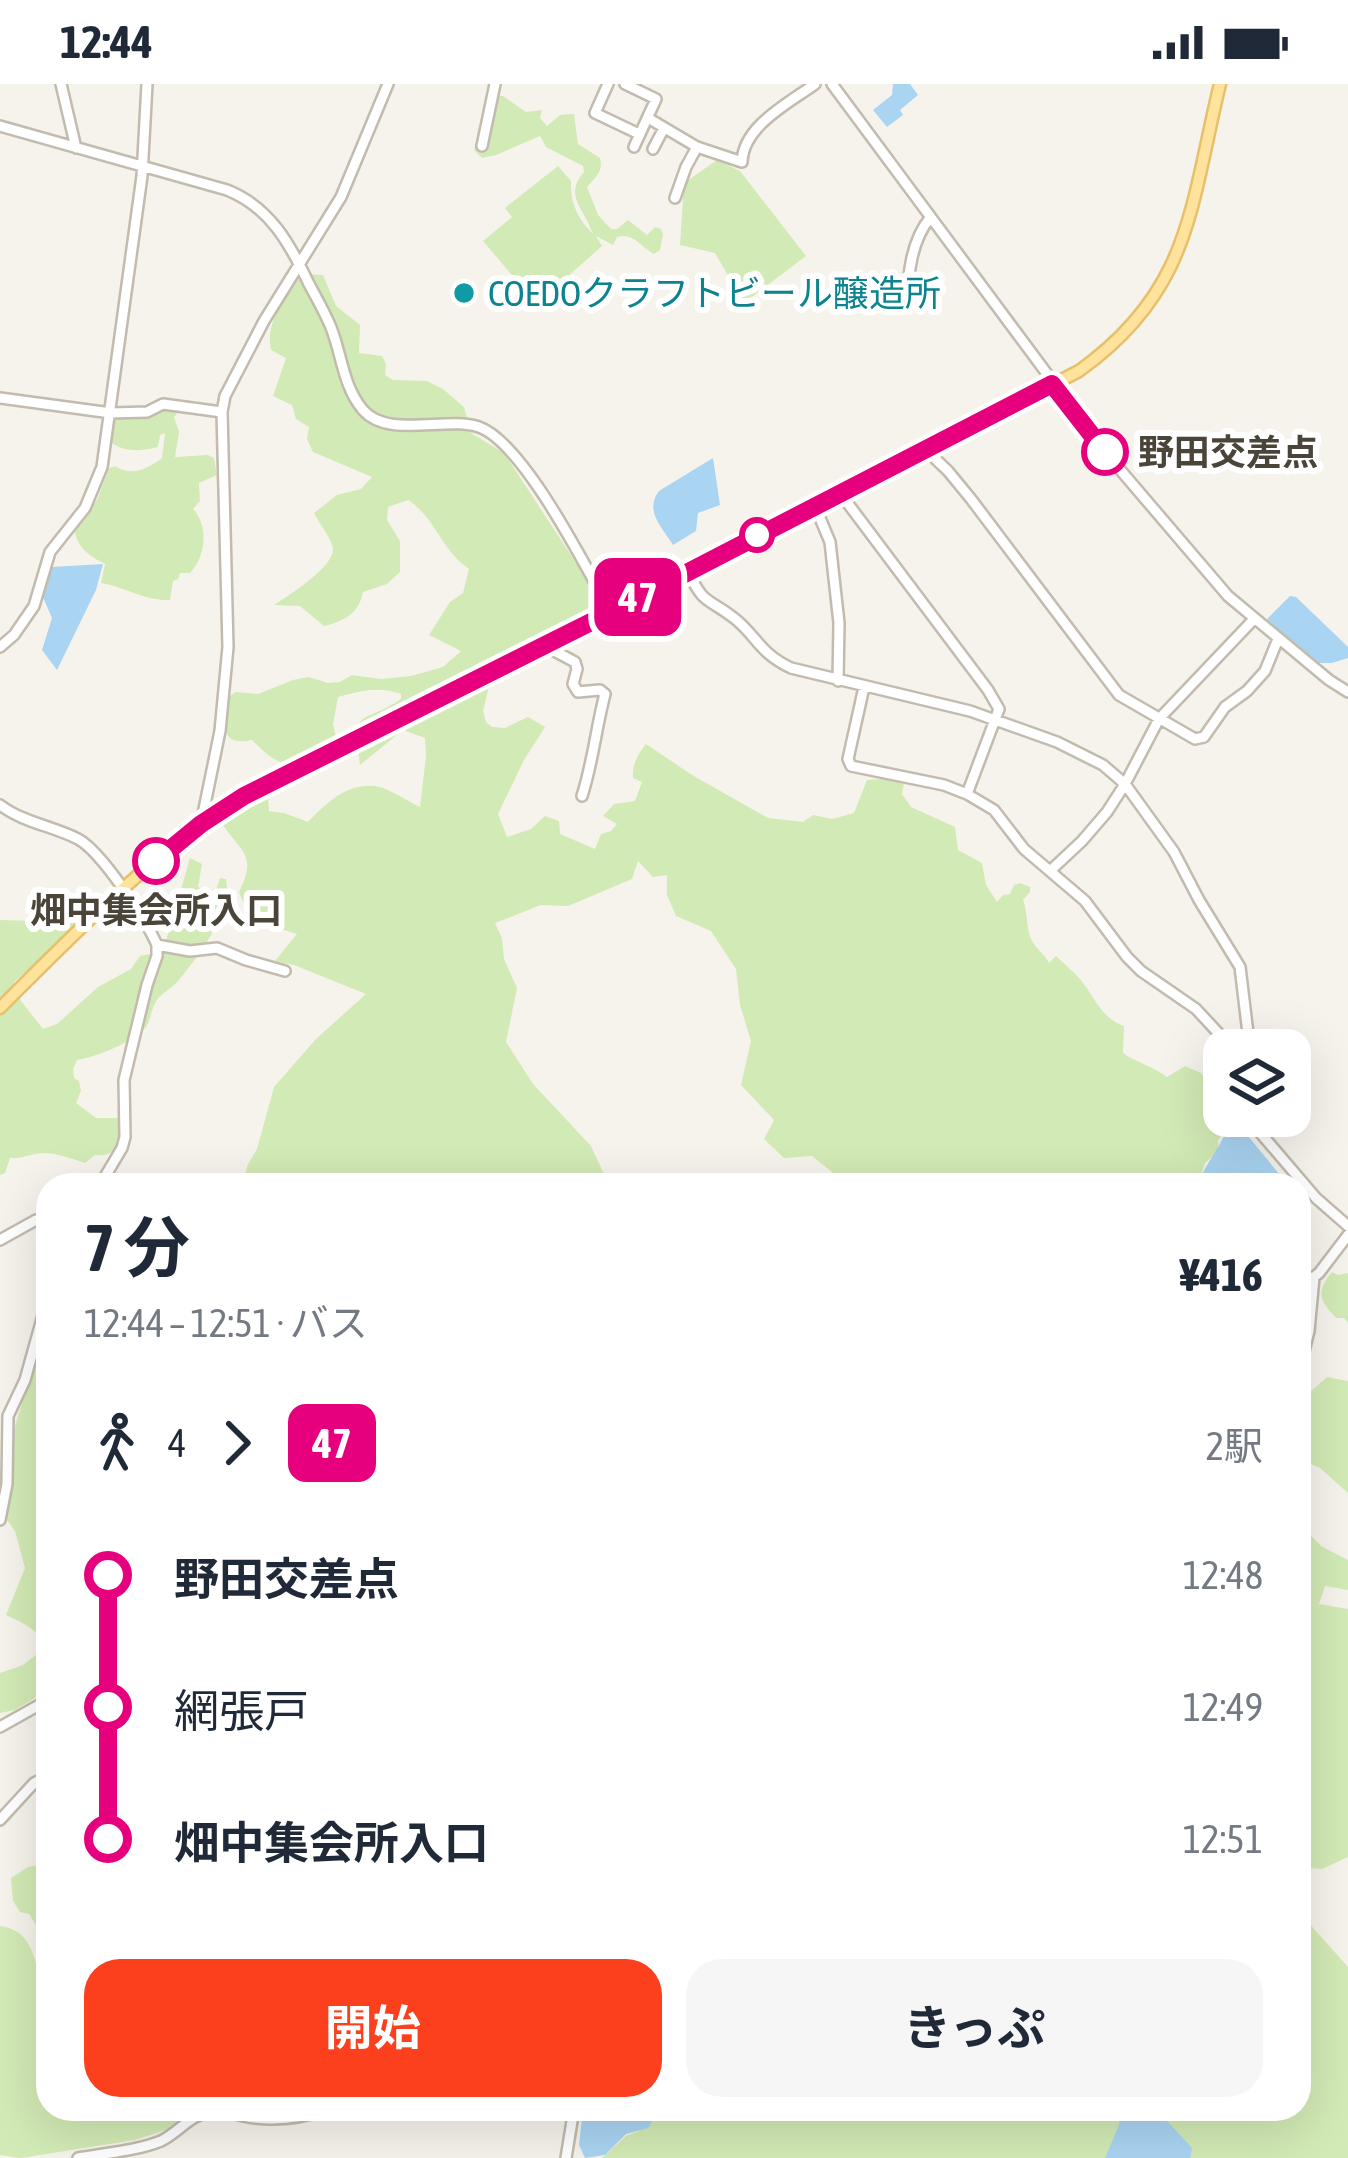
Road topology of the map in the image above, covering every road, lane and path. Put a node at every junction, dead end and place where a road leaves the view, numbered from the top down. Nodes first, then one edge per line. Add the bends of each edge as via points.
1 (61, 84) edge
2 (147, 84) edge
3 (388, 84) edge
4 (495, 84) edge
5 (607, 84) edge
6 (625, 84) edge
7 (815, 84) edge
8 (832, 84) edge
9 (1220, 84) edge
10 (647, 118) junction
11 (0, 126) edge
12 (664, 128) junction
13 (639, 134) junction
14 (482, 146) dead end
15 (697, 147) junction
16 (76, 148) junction
17 (634, 148) dead end
18 (653, 149) dead end
19 (143, 166) junction
20 (675, 198) dead end
21 (930, 218) junction
22 (300, 266) junction
23 (907, 304) dead end
24 (1052, 384) junction
25 (0, 398) edge
26 (222, 412) junction
27 (111, 413) junction
28 (926, 449) junction
29 (840, 493) junction
30 (815, 506) junction
31 (688, 571) junction
32 (611, 612) junction
33 (1254, 619) junction
34 (1278, 639) junction
35 (543, 645) junction
36 (0, 647) edge
37 (838, 680) junction
38 (864, 687) junction
39 (1348, 692) edge
40 (994, 719) junction
41 (1159, 719) junction
42 (1125, 784) junction
43 (968, 794) junction
44 (582, 796) dead end
45 (0, 805) edge
46 (201, 824) junction
47 (1050, 871) junction
48 (122, 890) junction
49 (157, 945) junction
50 (285, 971) dead end
51 (0, 1008) edge
52 (1215, 1029) edge
53 (1247, 1029) edge
54 (1264, 1137) edge
55 (106, 1173) edge
56 (1295, 1173) edge
57 (1311, 1192) edge
58 (36, 1220) edge
59 (1348, 1230) edge
60 (0, 1240) edge
61 (1311, 1277) edge
62 (1314, 1277) junction
63 (1311, 1309) edge
64 (36, 1340) edge
65 (0, 1520) edge
66 (36, 1706) edge
67 (0, 1726) edge
68 (36, 1782) edge
69 (0, 1820) edge
70 (193, 2121) edge
71 (572, 2121) edge
72 (78, 2158) edge
73 (566, 2158) edge

1 - 16 street
2 - 19 street
3 - 22 street via 341,197
4 - 14 street
5 - 13 street via 595,113
6 - 10 street via 656,99
7 - 15 street via 751,134 742,162
8 - 21 street
9 - 24 main road via 1168,275 1131,328
10 - 12 street
10 - 13 street
11 - 16 street
12 - 15 street
12 - 18 street
13 - 17 street
15 - 20 street
16 - 19 street
19 - 22 street via 244,197 279,230
19 - 27 street
21 - 23 street via 914,249
21 - 24 street
22 - 26 street
22 - 32 street via 361,408 389,424 478,427 504,443
24 - 28 main road
24 - 33 street
25 - 27 street
26 - 27 street via 163,404
26 - 46 street via 227,647
27 - 36 street via 94,490 50,552 34,606
28 - 29 main road
28 - 41 street via 1119,694
29 - 30 main road
29 - 40 street via 988,690 999,709
30 - 31 main road
30 - 37 street via 830,542
31 - 32 main road
31 - 37 street via 704,600 739,622 766,654
32 - 35 main road
33 - 34 street
33 - 41 street
34 - 39 street
34 - 41 street via 1265,671 1204,737
35 - 44 street via 575,662 578,692 605,694
35 - 46 main road
37 - 38 street
38 - 40 street
38 - 43 street via 851,766
40 - 42 street via 1078,752
40 - 43 street
41 - 42 street
42 - 47 street
42 - 53 street via 1240,967
43 - 47 street via 994,810
45 - 48 street via 77,839
46 - 48 main road
47 - 52 street via 1085,901 1126,957
48 - 49 street
48 - 51 main road
49 - 50 street via 217,948
49 - 55 street via 124,1080 125,1138
54 - 56 street
57 - 59 street
58 - 60 street
59 - 62 street
61 - 62 street
62 - 63 street
64 - 65 street via 8,1416
66 - 67 street
68 - 69 street
70 - 72 street via 160,2141
71 - 73 street

